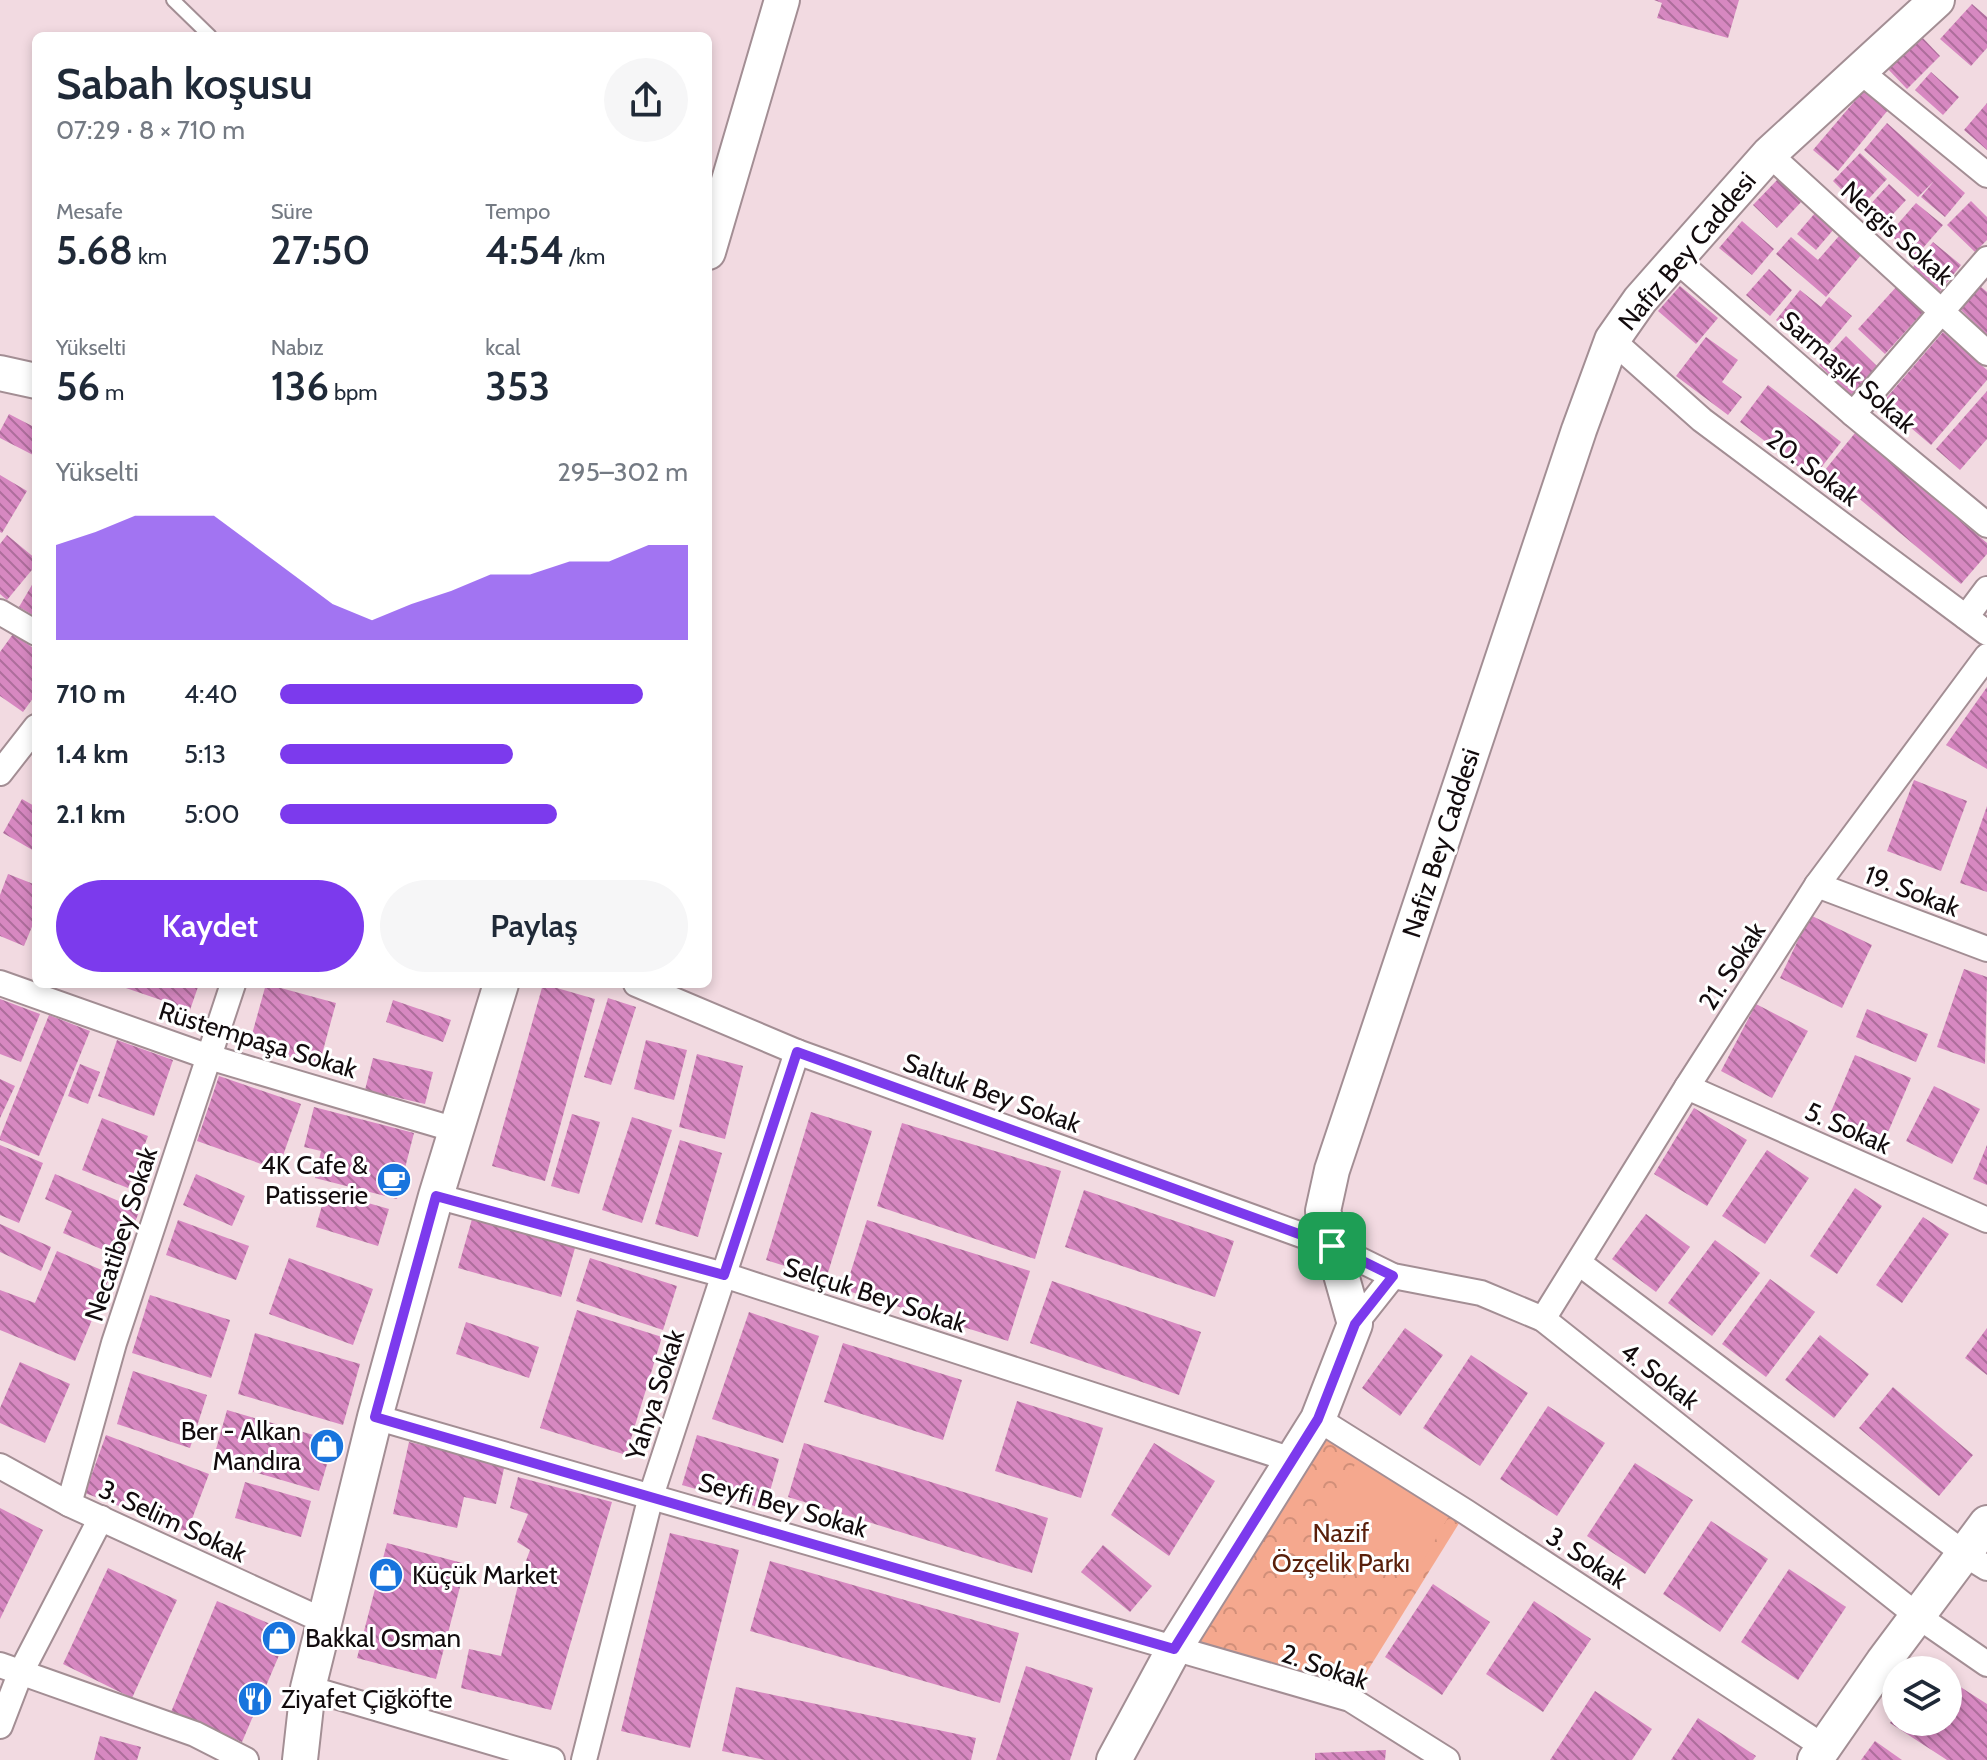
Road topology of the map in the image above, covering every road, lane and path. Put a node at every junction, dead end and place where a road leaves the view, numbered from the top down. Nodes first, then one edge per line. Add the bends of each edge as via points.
1 (173, 0) edge
2 (782, 0) edge
3 (1937, 0) edge
4 (206, 32) edge
5 (1861, 72) junction
6 (1769, 154) junction
7 (1987, 175) edge
8 (712, 238) edge
9 (1675, 259) junction
10 (1987, 259) edge
11 (1943, 312) junction
12 (1612, 340) junction
13 (1987, 353) edge
14 (0, 373) edge
15 (32, 380) edge
16 (1853, 414) junction
17 (1987, 525) edge
18 (1987, 589) edge
19 (0, 612) edge
20 (1966, 617) junction
21 (32, 631) edge
22 (1987, 633) edge
23 (1987, 656) edge
24 (32, 732) edge
25 (0, 773) edge
26 (1817, 885) junction
27 (1987, 949) edge
28 (0, 983) edge
29 (232, 988) edge
30 (500, 988) edge
31 (645, 988) edge
32 (797, 1052) junction
33 (209, 1057) junction
34 (1687, 1087) junction
35 (456, 1130) junction
36 (436, 1196) junction
37 (1987, 1220) edge
38 (1332, 1246) junction
39 (1579, 1263) junction
40 (724, 1275) junction
41 (1393, 1276) junction
42 (1543, 1319) junction
43 (1355, 1324) junction
44 (375, 1417) junction
45 (1318, 1419) junction
46 (1292, 1460) junction
47 (0, 1466) edge
48 (651, 1496) junction
49 (69, 1504) junction
50 (101, 1518) junction
51 (1987, 1523) edge
52 (1976, 1561) edge
53 (1919, 1617) junction
54 (324, 1621) junction
55 (1174, 1649) junction
56 (1987, 1664) edge
57 (10, 1669) edge
58 (308, 1688) junction
59 (0, 1726) edge
60 (1820, 1754) edge
61 (246, 1760) edge
62 (300, 1760) edge
63 (552, 1760) edge
64 (584, 1760) edge
65 (1114, 1760) edge
66 (1447, 1760) edge

1 - 4 lane
2 - 8 street
3 - 5 street, Nafiz Bey Caddesi
5 - 6 street, Nafiz Bey Caddesi
5 - 7 street
6 - 9 street, Nafiz Bey Caddesi
6 - 11 street, Nergis Sokak
9 - 12 street, Nafiz Bey Caddesi
9 - 16 street, Sarmaşık Sokak
10 - 11 street
11 - 13 street, Nergis Sokak
11 - 16 street
12 - 20 street, 20. Sokak via 1702,420
12 - 38 street, Nafiz Bey Caddesi via 1332,1170 1323,1211
14 - 15 street
16 - 17 street, Sarmaşık Sokak
18 - 20 street
19 - 21 street
20 - 22 street, 20. Sokak
23 - 26 street, 21. Sokak
24 - 25 street
26 - 27 street, 19. Sokak
26 - 34 street, 21. Sokak
28 - 33 street, Rüstempaşa Sokak
29 - 33 street, Necatibey Sokak
30 - 35 street
31 - 32 street, Saltuk Bey Sokak
32 - 38 street, Saltuk Bey Sokak
32 - 40 street, Yahya Sokak
33 - 35 street, Rüstempaşa Sokak
33 - 49 street, Necatibey Sokak via 114,1343
34 - 37 street, 5. Sokak
34 - 39 street, 21. Sokak
35 - 36 street
36 - 40 street, Selçuk Bey Sokak
36 - 44 street
38 - 41 street, 4. Sokak
38 - 43 street, Nafiz Bey Caddesi
39 - 42 street, 21. Sokak
39 - 52 street
40 - 46 street, Selçuk Bey Sokak
40 - 48 street, Yahya Sokak
41 - 42 street, 4. Sokak via 1481,1293
41 - 43 street
42 - 53 street, 4. Sokak
43 - 45 street
44 - 48 street, Seyfi Bey Sokak
44 - 54 street
45 - 46 street
45 - 60 street, 3. Sokak via 1466,1512
46 - 55 street
47 - 49 street, 3. Selim Sokak
48 - 55 street, Seyfi Bey Sokak
48 - 64 street, Yahya Sokak
49 - 50 street, 3. Selim Sokak
50 - 54 street, 3. Selim Sokak
50 - 57 street
51 - 52 street
52 - 53 street
53 - 56 street, 4. Sokak
53 - 60 street
54 - 58 street
55 - 65 street
55 - 66 street, 2. Sokak via 1350,1699
57 - 59 street
57 - 61 street via 195,1734
58 - 62 street
58 - 63 street

